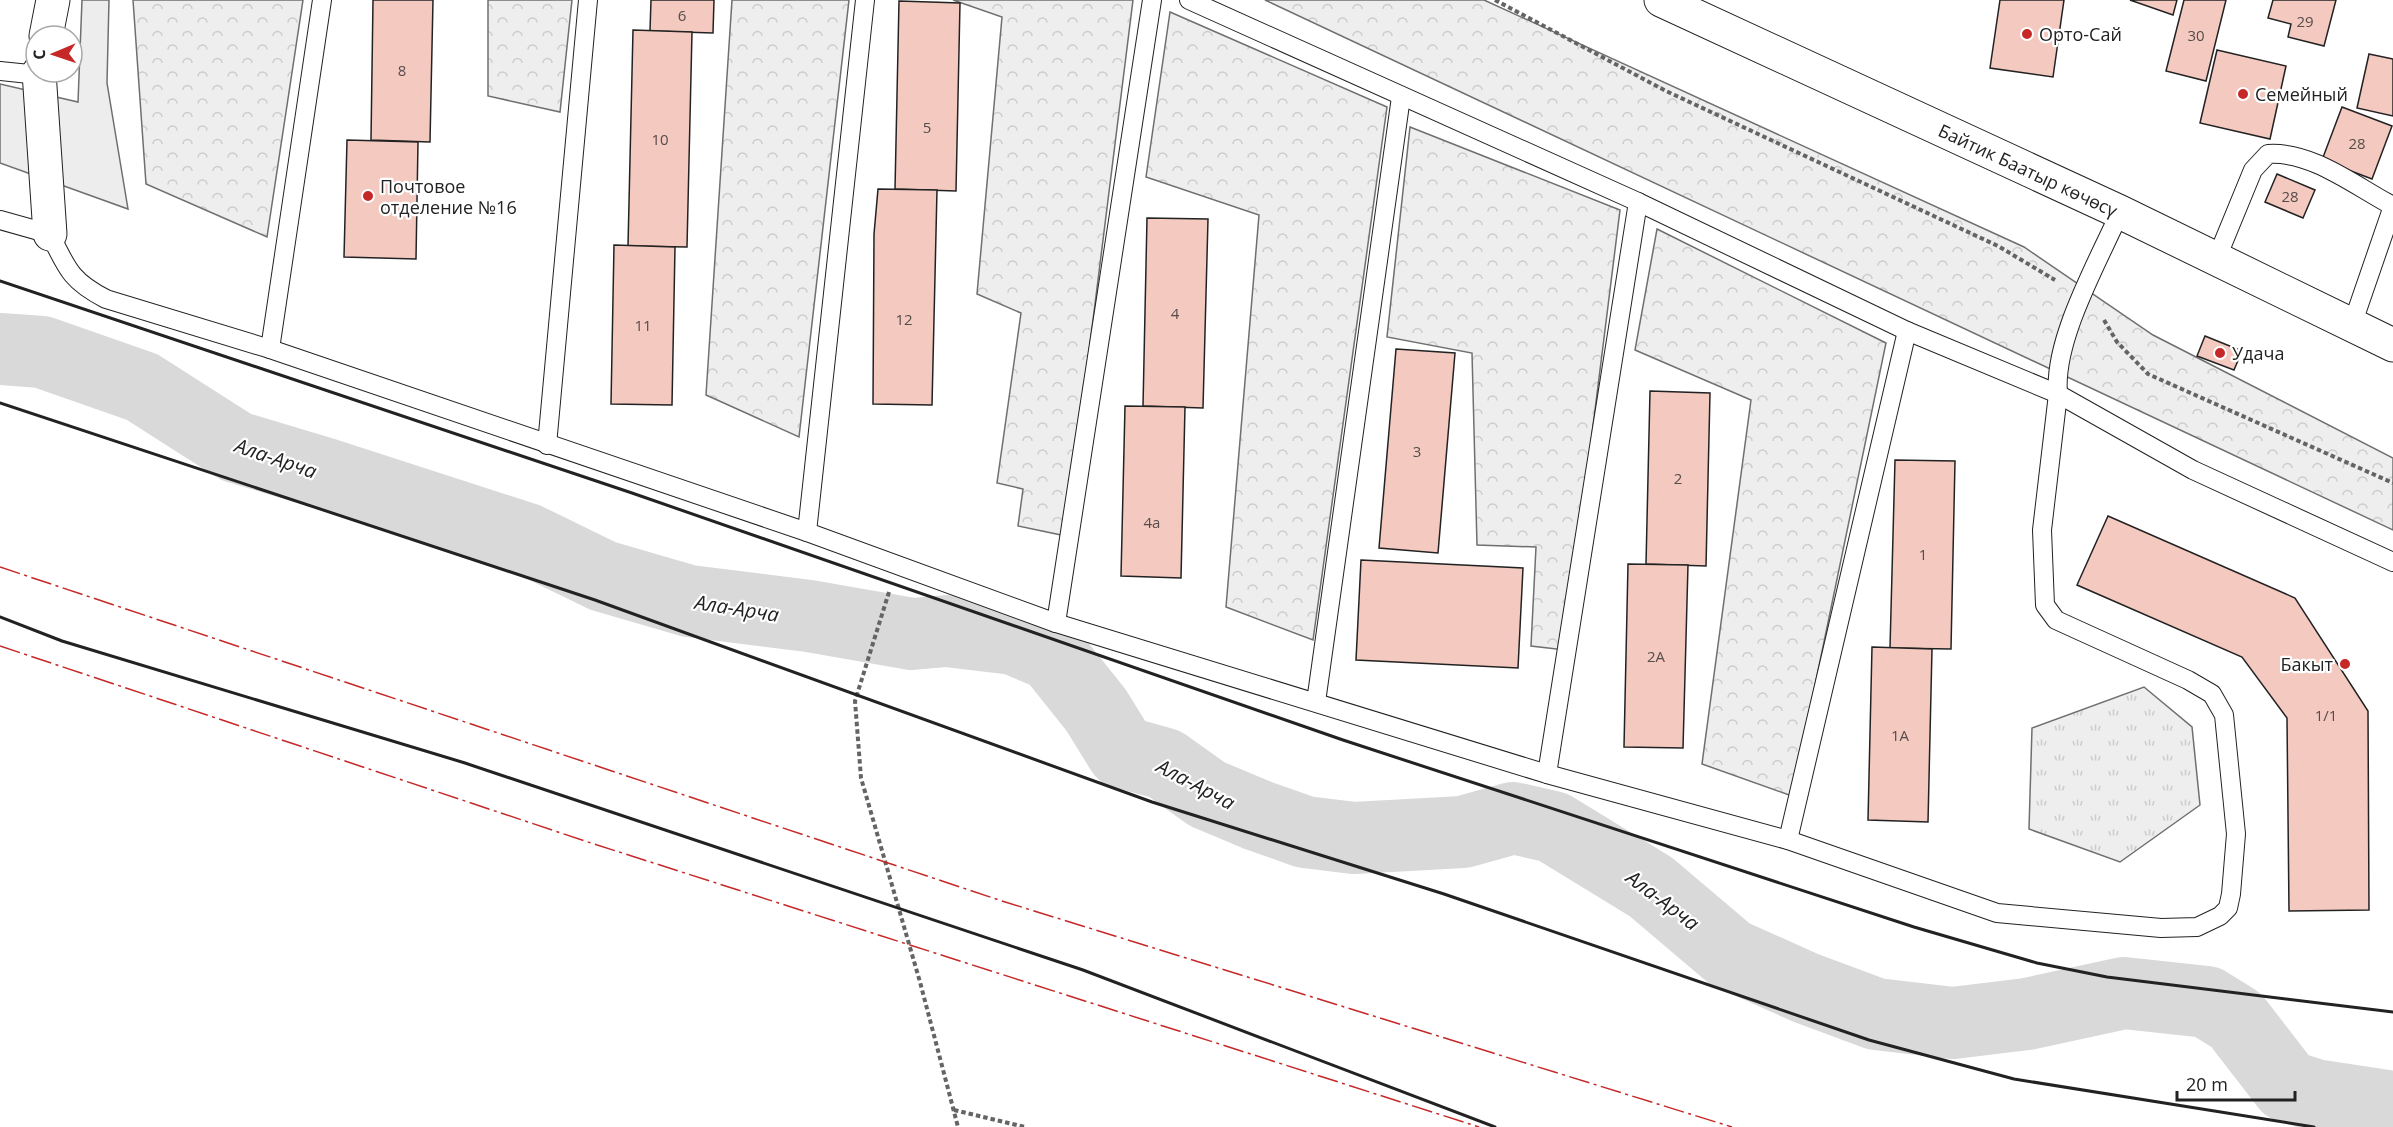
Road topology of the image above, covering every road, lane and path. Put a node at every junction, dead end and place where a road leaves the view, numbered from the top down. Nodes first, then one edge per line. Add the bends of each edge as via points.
1 (53, 0) edge
2 (322, 0) edge
3 (588, 0) edge
4 (865, 0) edge
5 (1152, 0) edge
6 (1189, 0) edge
7 (1495, 0) edge
8 (1661, 0) edge
9 (48, 24) edge
10 (0, 71) edge
11 (24, 72) edge
12 (40, 84) edge
13 (1401, 97) junction
14 (1638, 202) junction
15 (2393, 206) edge
16 (2120, 212) junction
17 (0, 220) edge
18 (50, 234) junction
19 (2216, 260) junction
20 (2082, 296) junction
21 (2352, 325) junction
22 (1907, 331) junction
23 (2393, 345) edge
24 (270, 349) junction
25 (2058, 394) junction
26 (547, 445) junction
27 (2393, 483) edge
28 (807, 532) junction
29 (2393, 562) edge
30 (897, 566) junction
31 (1056, 623) junction
32 (1316, 702) junction
33 (1547, 774) junction
34 (1788, 840) junction
35 (953, 1109) junction
36 (958, 1127) edge
37 (1025, 1127) edge

1 - 9 main road
2 - 24 lane
3 - 26 lane
4 - 28 lane
5 - 31 lane
6 - 13 lane
7 - 20 path via 1666,91 1998,246
8 - 16 main road, Байтик Баатыр көчөсү
10 - 11 lane
12 - 18 main road
13 - 14 lane
13 - 32 lane
14 - 22 lane
14 - 33 lane
15 - 19 lane via 2309,159 2285,153 2268,154 2253,170
15 - 21 lane
16 - 19 main road, Байтик Баатыр көчөсү
16 - 20 lane
17 - 18 lane
18 - 24 lane via 62,260 85,288 133,308
19 - 21 main road, Байтик Баатыр көчөсү
20 - 25 lane via 2063,348
20 - 27 path via 2094,304 2117,342 2148,374
21 - 23 main road, Байтик Баатыр көчөсү
22 - 25 lane
22 - 34 lane
24 - 26 lane
25 - 29 lane via 2193,470
25 - 34 lane via 2042,530 2045,605 2056,620 2212,694 2224,715 2236,834 2228,908 2197,927 2161,928 1996,913
26 - 28 lane
28 - 30 lane
30 - 31 lane
30 - 35 path via 855,701 861,778
31 - 32 lane
32 - 33 lane
33 - 34 lane
35 - 36 path
35 - 37 path

